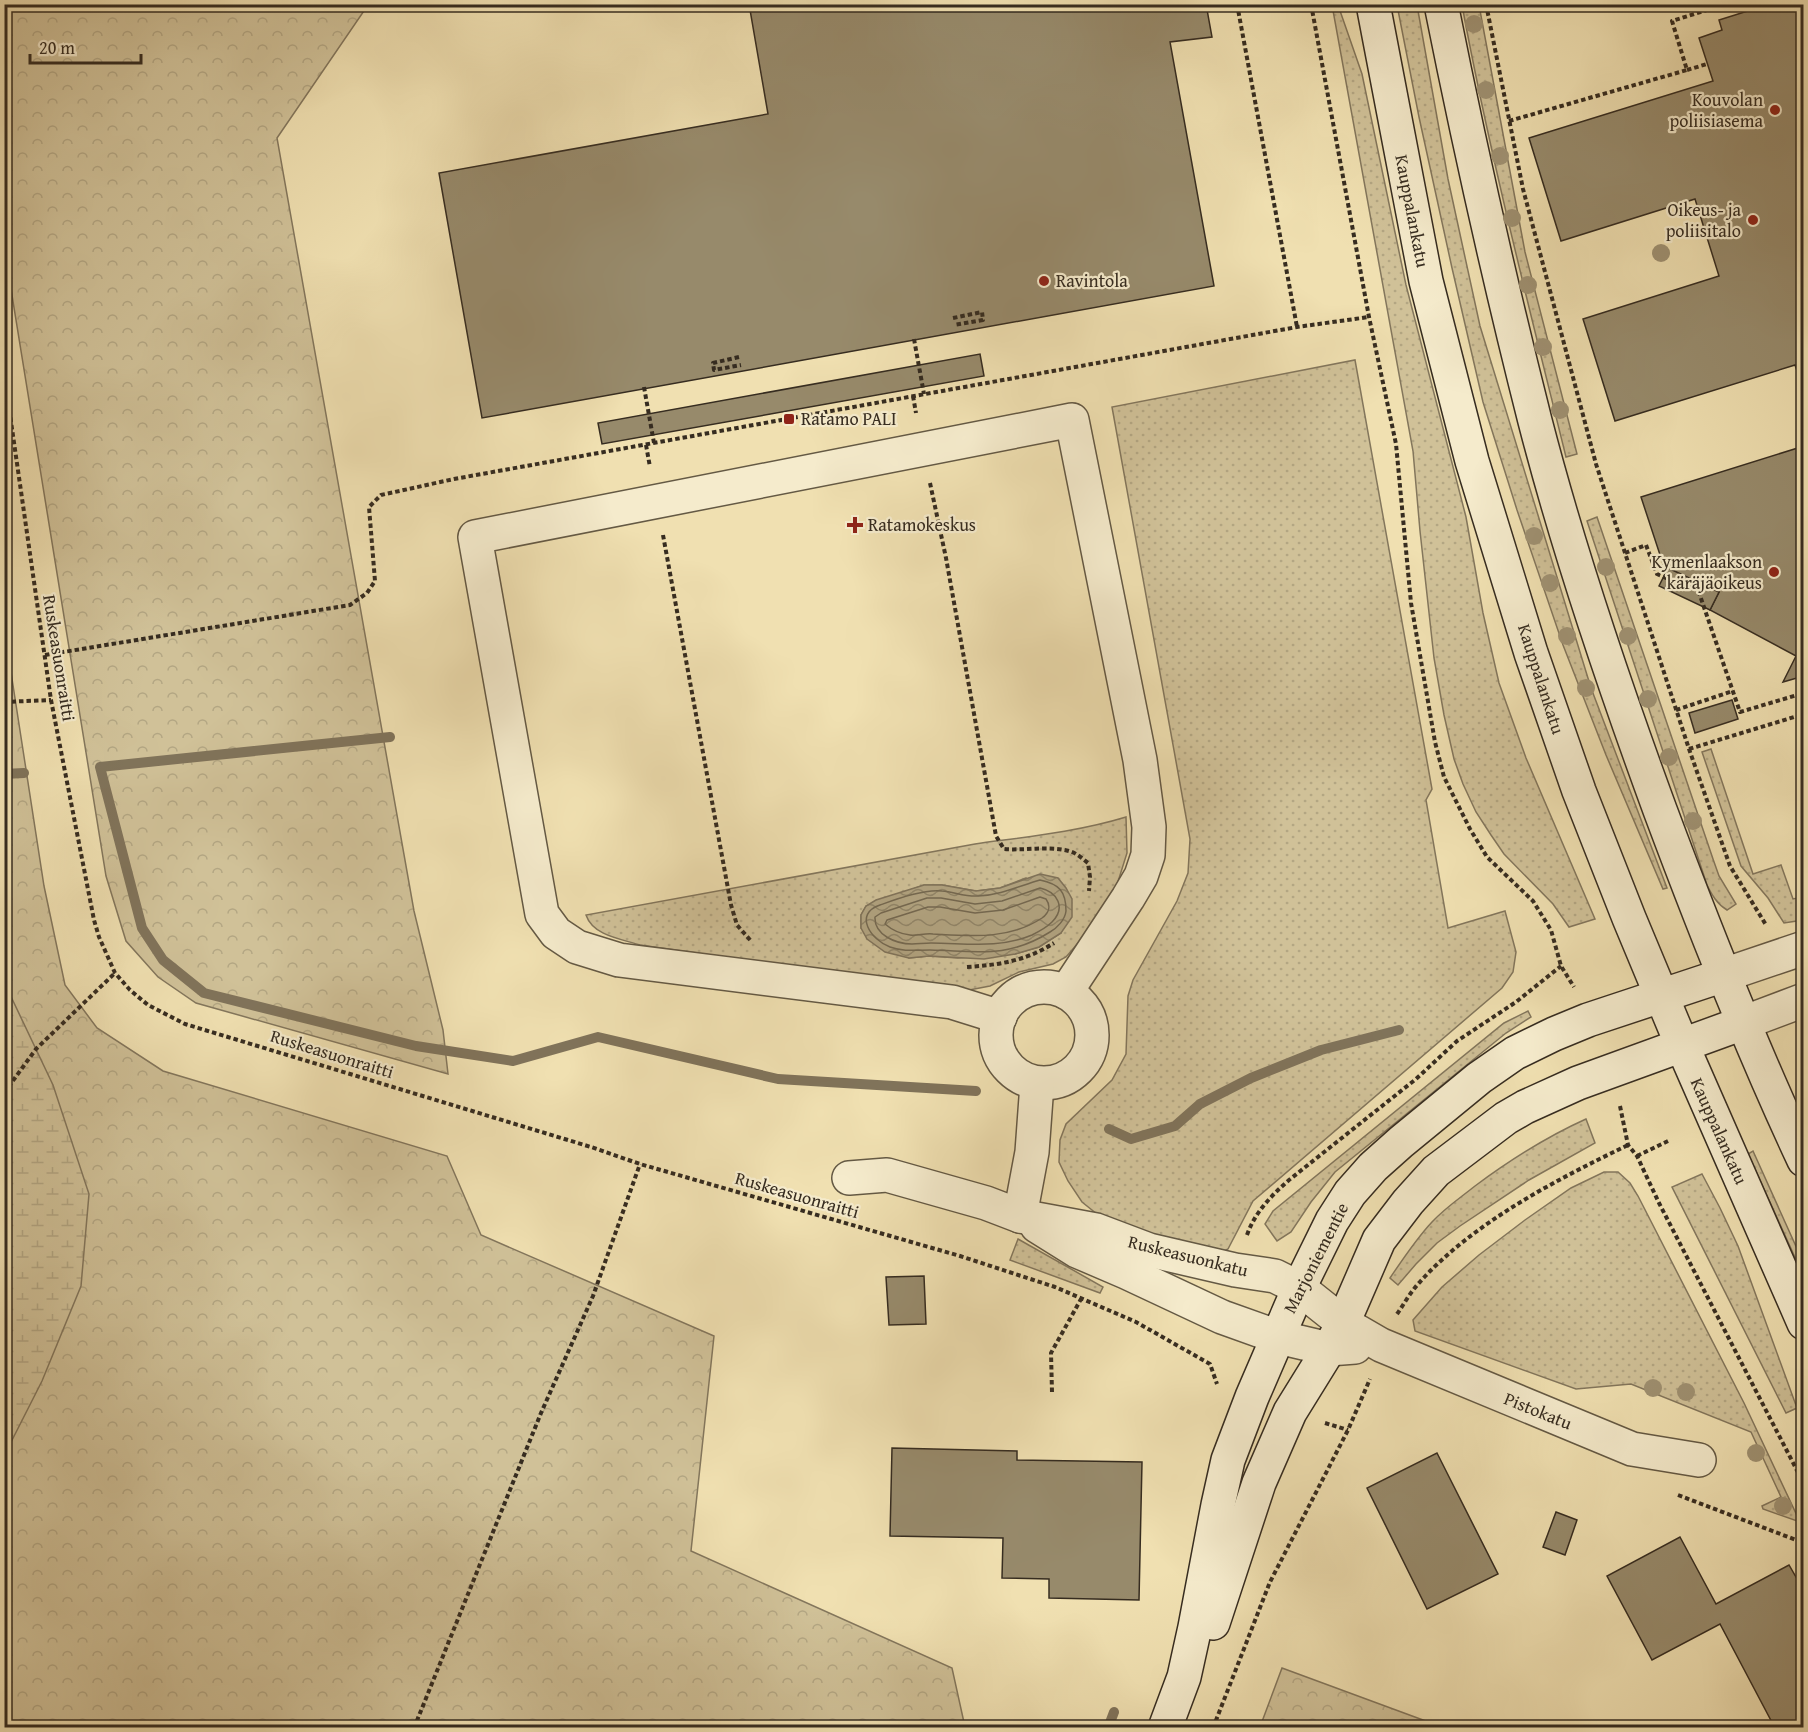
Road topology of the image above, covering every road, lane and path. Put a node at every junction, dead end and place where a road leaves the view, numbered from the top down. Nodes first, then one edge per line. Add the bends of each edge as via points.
1 (1237, 4) edge
2 (1311, 4) edge
3 (1372, 4) edge
4 (1441, 4) edge
5 (1486, 4) edge
6 (1726, 4) edge
7 (1707, 64) dead end
8 (1687, 70) junction
9 (1509, 121) junction
10 (1369, 316) junction
11 (953, 318) dead end
12 (954, 325) dead end
13 (1297, 327) junction
14 (914, 339) dead end
15 (739, 357) dead end
16 (741, 365) dead end
17 (4, 373) edge
18 (644, 387) dead end
19 (924, 394) junction
20 (654, 443) junction
21 (646, 445) junction
22 (652, 476) dead end
23 (929, 479) dead end
24 (662, 531) dead end
25 (1625, 553) junction
26 (45, 655) junction
27 (1733, 691) junction
28 (1803, 693) edge
29 (51, 700) junction
30 (4, 702) edge
31 (1676, 710) junction
32 (1803, 714) edge
33 (1689, 749) junction
34 (1085, 900) dead end
35 (1767, 926) dead end
36 (1059, 940) dead end
37 (753, 944) dead end
38 (1803, 948) edge
39 (956, 967) dead end
40 (115, 973) junction
41 (1724, 975) junction
42 (1066, 992) junction
43 (1579, 996) dead end
44 (1661, 996) junction
45 (1803, 1000) edge
46 (1000, 1017) junction
47 (1743, 1023) junction
48 (1682, 1045) junction
49 (1037, 1084) junction
50 (4, 1093) edge
51 (1619, 1104) dead end
52 (1668, 1141) dead end
53 (1628, 1145) junction
54 (1637, 1156) junction
55 (1803, 1160) edge
56 (640, 1164) junction
57 (849, 1178) dead end
58 (1020, 1216) junction
59 (1299, 1288) junction
60 (1081, 1299) junction
61 (1397, 1316) dead end
62 (1803, 1323) edge
63 (1336, 1336) junction
64 (1278, 1337) junction
65 (1371, 1377) dead end
66 (1219, 1387) dead end
67 (1052, 1392) dead end
68 (1319, 1421) dead end
69 (1348, 1430) junction
70 (1699, 1460) dead end
71 (1803, 1484) edge
72 (1184, 1677) junction
73 (414, 1728) edge
74 (1166, 1728) edge
75 (1213, 1728) edge

1 - 13 path
2 - 10 path
3 - 44 street, Kauppalankatu via 1426,281 1472,461 1579,791
4 - 41 street via 1468,142 1511,322 1570,543 1625,715
5 - 9 path
6 - 8 path via 1672,21
7 - 8 path
8 - 9 path
9 - 25 path via 1523,189 1593,453
10 - 13 path
10 - 43 path via 1396,444 1411,603 1444,777 1487,857 1533,902 1551,930 1561,966
11 - 12 path via 982,312 983,320
13 - 19 path
14 - 19 path
15 - 16 path via 713,363 714,370
17 - 26 path, Ruskeasuonraitti
18 - 20 path
19 - 20 path
20 - 21 path
21 - 22 path
21 - 26 path via 381,495 369,507 375,581 367,593 350,605
23 - 34 path via 996,836 1004,849 1056,849 1074,853 1088,863 1089,892
24 - 37 path via 730,905 737,925
25 - 27 path via 1646,545 1657,574 1683,585 1695,581
25 - 31 path
26 - 29 path, Ruskeasuonraitti
27 - 28 path via 1740,712
27 - 31 path
29 - 30 path
29 - 40 path, Ruskeasuonraitti via 94,920
31 - 33 path
32 - 33 path
33 - 35 path via 1730,866
36 - 39 path via 1022,960
38 - 41 street, Marjoniementie
40 - 50 path via 36,1049
40 - 56 path, Ruskeasuonraitti via 148,1005 185,1024
41 - 44 street, Marjoniementie
41 - 47 street
42 - 46 street via 1045,987 1029,989 1014,997
42 - 46 street via 1141,876 1148,855 1149,827 1140,760 1072,420 475,537 539,895 543,914 555,933 577,947 619,960 952,1002
42 - 49 street via 1085,1009 1092,1023 1089,1055 1068,1078
44 - 48 street, Kauppalankatu
44 - 59 street, Marjoniementie via 1554,1034 1515,1053 1479,1078 1401,1142 1350,1193
45 - 47 street, Marjoniementie
46 - 49 street via 996,1040 1000,1056 1009,1069
47 - 48 street, Marjoniementie
47 - 55 street
48 - 62 street, Kauppalankatu
48 - 63 street, Marjoniementie via 1525,1107 1436,1171 1379,1240
49 - 58 street via 1032,1152
51 - 53 path
52 - 54 path
53 - 54 path
53 - 61 path via 1558,1180 1449,1253 1417,1285
54 - 71 path
56 - 60 path, Ruskeasuonraitti via 960,1256
56 - 73 path via 593,1296 541,1413
57 - 58 street, Ruskeasuonkatu via 887,1175
58 - 59 street, Ruskeasuonkatu via 1096,1230 1149,1250 1275,1276
58 - 64 street, Ruskeasuonkatu via 1077,1251 1222,1317
59 - 63 street, Ruskeasuonkatu
59 - 64 street, Marjoniementie
60 - 66 path, Ruskeasuonraitti via 1136,1322 1210,1364
60 - 67 path via 1052,1353
63 - 64 street, Pistokatu
63 - 70 street, Pistokatu via 1381,1345 1632,1449
63 - 72 street, Marjoniementie via 1290,1412 1259,1483 1210,1633
64 - 72 street, Marjoniementie via 1228,1460
65 - 69 path
68 - 69 path
69 - 75 path via 1270,1582
72 - 74 street, Marjoniementie

